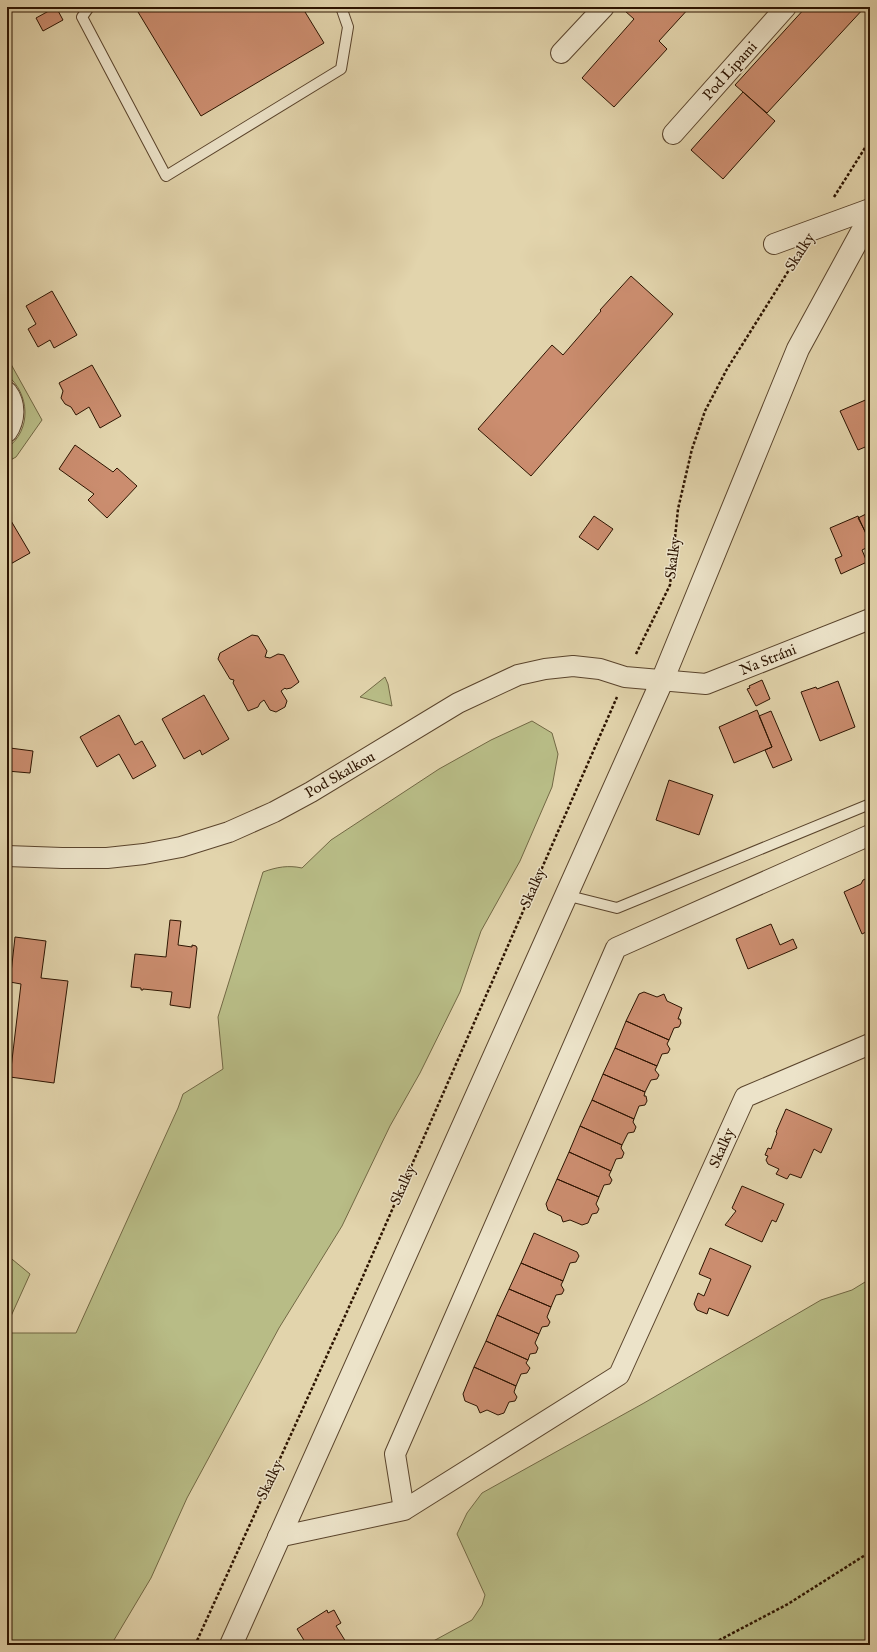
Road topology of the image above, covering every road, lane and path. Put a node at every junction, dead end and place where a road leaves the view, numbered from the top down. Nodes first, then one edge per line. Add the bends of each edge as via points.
1 (89, 7) edge
2 (341, 7) edge
3 (604, 7) edge
4 (786, 7) edge
5 (561, 53) dead end
6 (673, 134) dead end
7 (870, 140) edge
8 (870, 209) edge
9 (870, 217) edge
10 (814, 229) junction
11 (774, 244) dead end
12 (7, 392) edge
13 (7, 432) edge
14 (870, 619) edge
15 (625, 677) junction
16 (662, 681) junction
17 (870, 804) edge
18 (870, 835) edge
19 (7, 856) edge
20 (565, 895) junction
21 (870, 1044) edge
22 (404, 1510) junction
23 (278, 1537) junction
24 (870, 1552) edge
25 (194, 1645) edge
26 (231, 1645) edge
27 (710, 1645) edge

1 - 2 lane via 82,17 166,176 341,69 348,27
3 - 5 street
4 - 6 street, Pod Lipami
7 - 10 path, Skalky
8 - 10 street
9 - 16 street, Skalky via 798,349
10 - 11 street
10 - 15 path, Skalky via 727,369 705,411 692,449 678,509 670,585
12 - 13 street via 14,409 12,424
14 - 16 street, Na Stráni via 706,684
15 - 16 street, Pod Skalkou
15 - 19 street, Pod Skalkou via 600,669 572,666 518,676 458,704 349,771 274,812 229,832 181,847 107,858
15 - 25 path, Skalky via 360,1283
16 - 20 street, Skalky
17 - 20 lane via 617,908
18 - 22 street via 616,948 395,1454
20 - 23 street, Skalky
21 - 22 street, Skalky via 745,1097 619,1375
22 - 23 street, Skalky
23 - 26 street, Skalky
24 - 27 path via 788,1604

